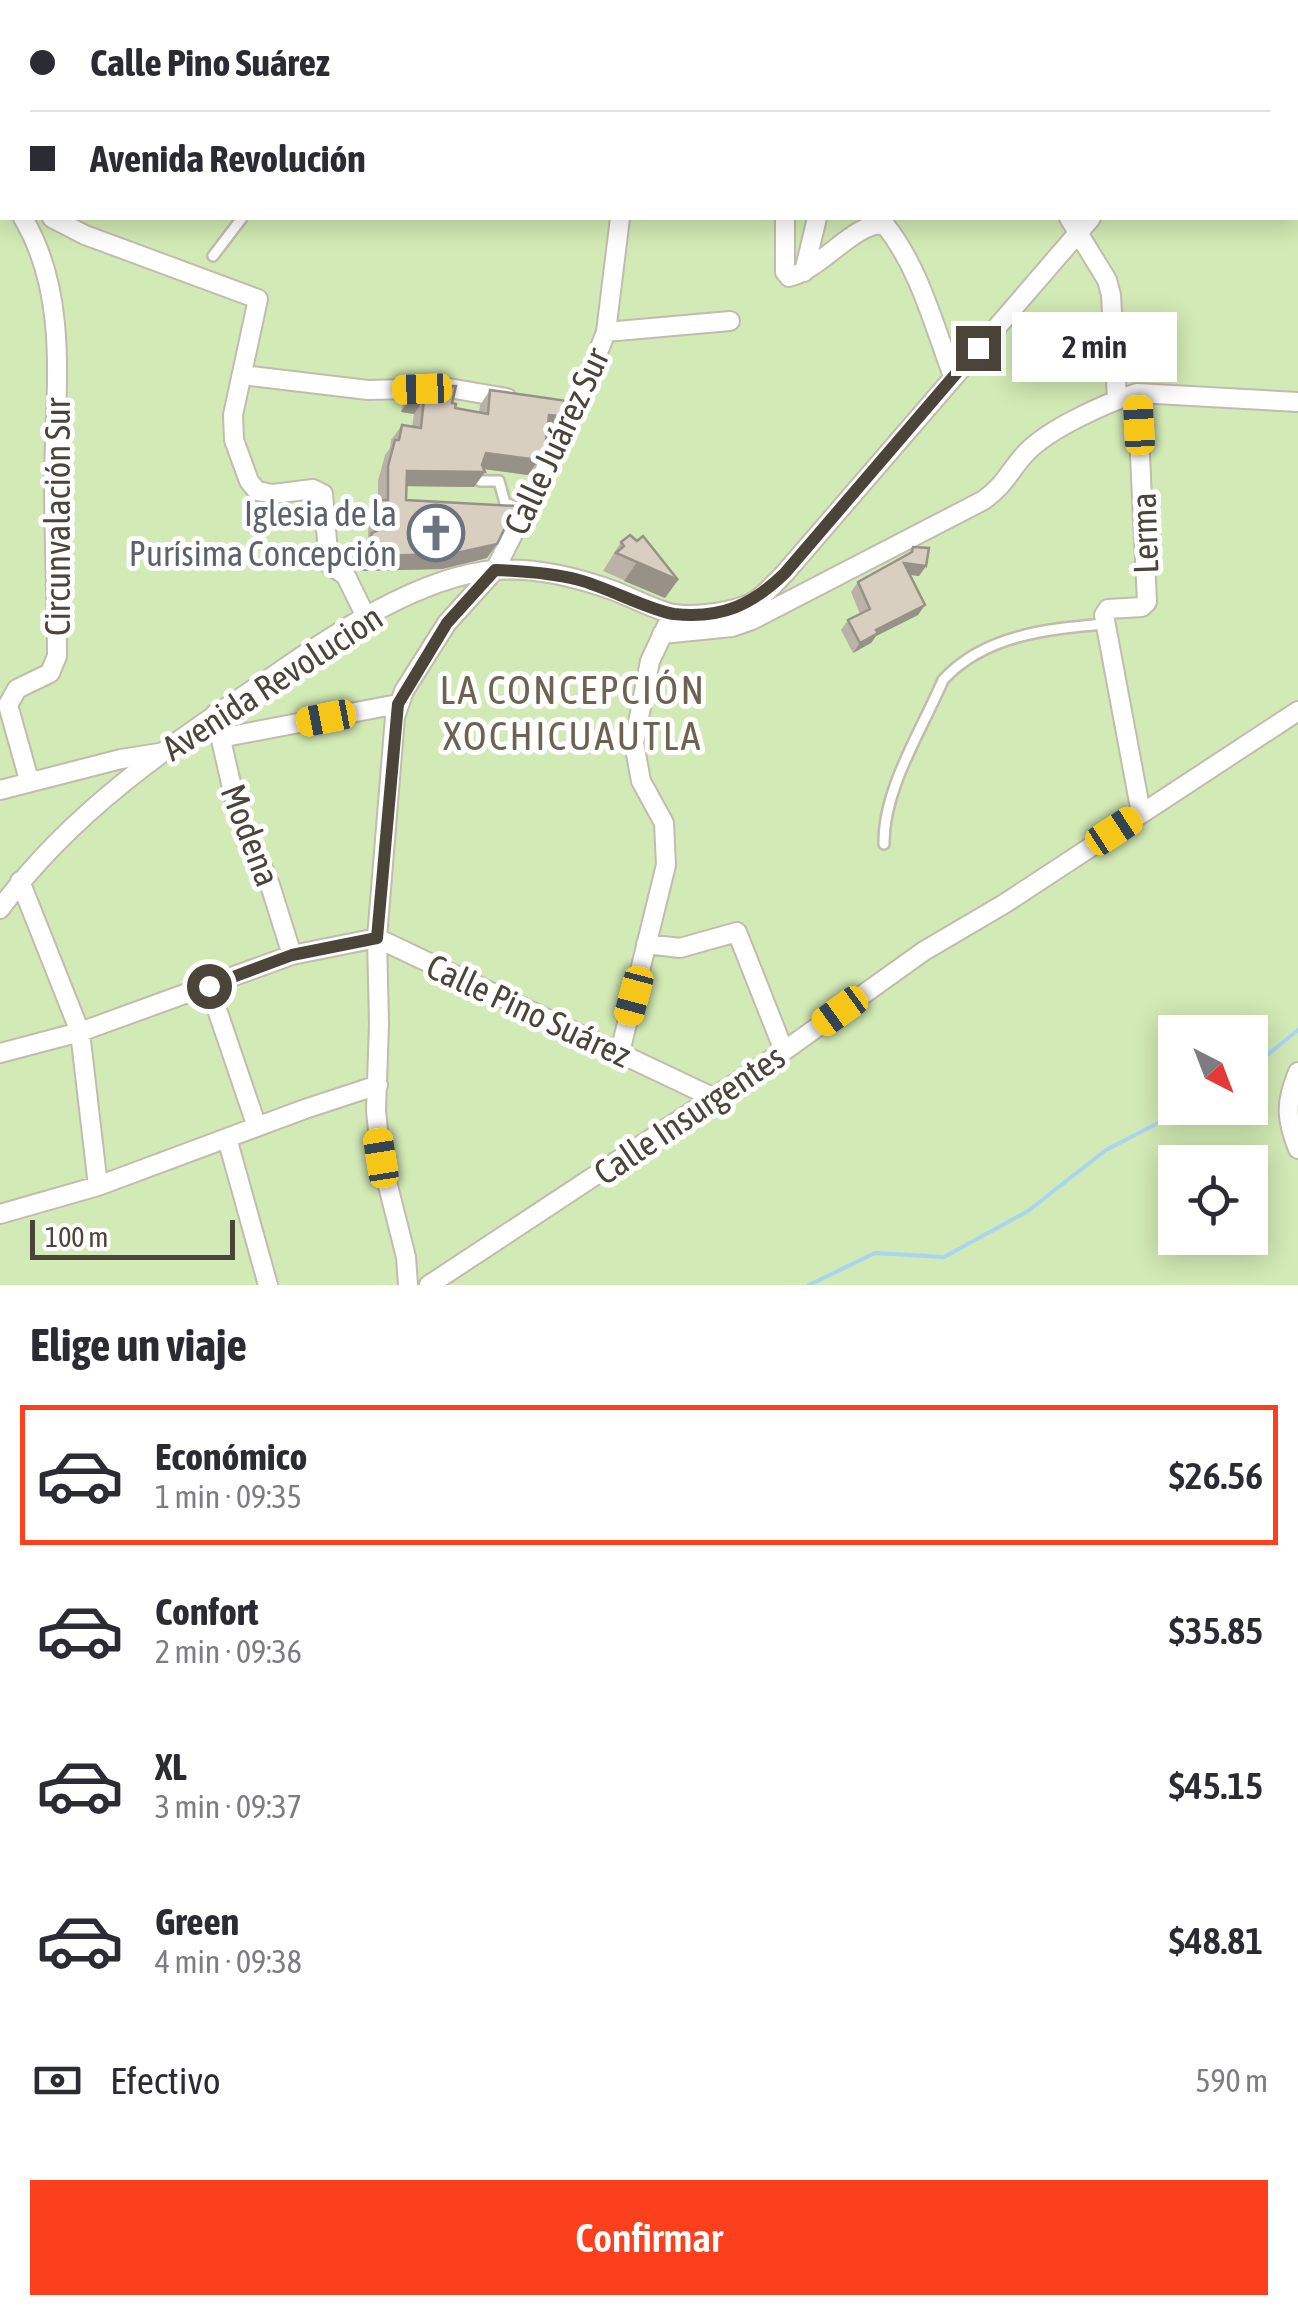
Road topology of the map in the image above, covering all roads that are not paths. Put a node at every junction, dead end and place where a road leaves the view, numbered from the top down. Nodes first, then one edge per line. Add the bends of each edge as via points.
1 (23, 220) edge
2 (56, 220) edge
3 (240, 220) edge
4 (620, 220) edge
5 (785, 220) edge
6 (817, 220) edge
7 (1072, 225) edge
8 (213, 256) dead end
9 (804, 272) junction
10 (730, 321) dead end
11 (606, 332) junction
12 (242, 376) junction
13 (953, 376) junction
14 (1137, 393) junction
15 (517, 399) edge
16 (1117, 399) junction
17 (1298, 402) edge
18 (555, 403) edge
19 (578, 406) junction
20 (480, 480) edge
21 (525, 510) junction
22 (495, 570) junction
23 (672, 614) junction
24 (366, 619) junction
25 (1104, 624) junction
26 (662, 634) junction
27 (398, 704) junction
28 (1298, 711) edge
29 (215, 714) junction
30 (220, 738) junction
31 (159, 754) junction
32 (29, 780) junction
33 (0, 790) edge
34 (1141, 813) junction
35 (884, 844) dead end
36 (20, 881) junction
37 (0, 909) edge
38 (377, 938) junction
39 (646, 944) junction
40 (292, 955) junction
41 (209, 986) junction
42 (80, 1032) junction
43 (784, 1051) junction
44 (620, 1052) junction
45 (0, 1053) edge
46 (1298, 1072) edge
47 (378, 1086) junction
48 (712, 1098) junction
49 (257, 1127) junction
50 (227, 1138) junction
51 (1298, 1149) edge
52 (98, 1186) junction
53 (0, 1214) edge
54 (268, 1285) edge
55 (408, 1285) edge
56 (429, 1285) edge

1 - 32 street, Circunvalación Sur via 46,280 58,366 57,656 50,673 17,689 8,705
2 - 12 street via 258,298
3 - 8 lane
4 - 11 street, Calle Juárez Sur
5 - 9 street via 784,272
6 - 9 street
7 - 13 street, Avenida Revolucion
7 - 16 street via 1112,295
9 - 13 street via 873,224 885,225 899,243
10 - 11 street
11 - 19 street, Calle Juárez Sur
12 - 15 street via 368,390 449,388
12 - 24 street via 232,430 249,481 265,493 322,492 329,564 349,581
13 - 23 street, Avenida Revolucion via 762,596 744,606
14 - 16 street
14 - 17 street
14 - 25 street, Lerma via 1147,602 1108,609
16 - 26 street via 1039,442 984,500 792,601 732,628
18 - 19 street
19 - 21 street, Calle Juárez Sur
20 - 21 lane via 498,482 505,503
21 - 22 street, Calle Juárez Sur
22 - 23 street, Avenida Revolucion via 576,579
22 - 24 street, Avenida Revolucion via 408,595
22 - 27 street, Calle Juárez Sur via 447,623
23 - 26 street
24 - 29 street, Avenida Revolucion
25 - 34 street
25 - 35 lane via 1024,635 955,666 896,784
26 - 39 street via 634,743 641,781 666,838 666,865
27 - 30 street
27 - 38 street, Calle Juárez Sur
28 - 34 street, Calle Insurgentes
29 - 30 street, Modena
29 - 31 street, Avenida Revolucion
30 - 40 street, Modena via 237,809
31 - 32 street
31 - 36 street, Avenida Revolucion via 82,817
32 - 33 street
34 - 43 street, Calle Insurgentes
36 - 37 street, Avenida Revolucion
36 - 42 street
38 - 40 street
38 - 44 street, Calle Pino Suárez
38 - 47 street, Calle Juárez Sur
39 - 43 street via 680,948 737,932
39 - 44 street
40 - 41 street
41 - 42 street
41 - 49 street
42 - 45 street
42 - 52 street
43 - 48 street, Calle Insurgentes
44 - 48 street, Calle Pino Suárez
46 - 51 street via 1288,1123
47 - 49 street
47 - 55 street, Calle Juárez Sur via 377,1132
48 - 56 street, Calle Insurgentes
49 - 50 street
50 - 52 street
50 - 54 street
52 - 53 street

